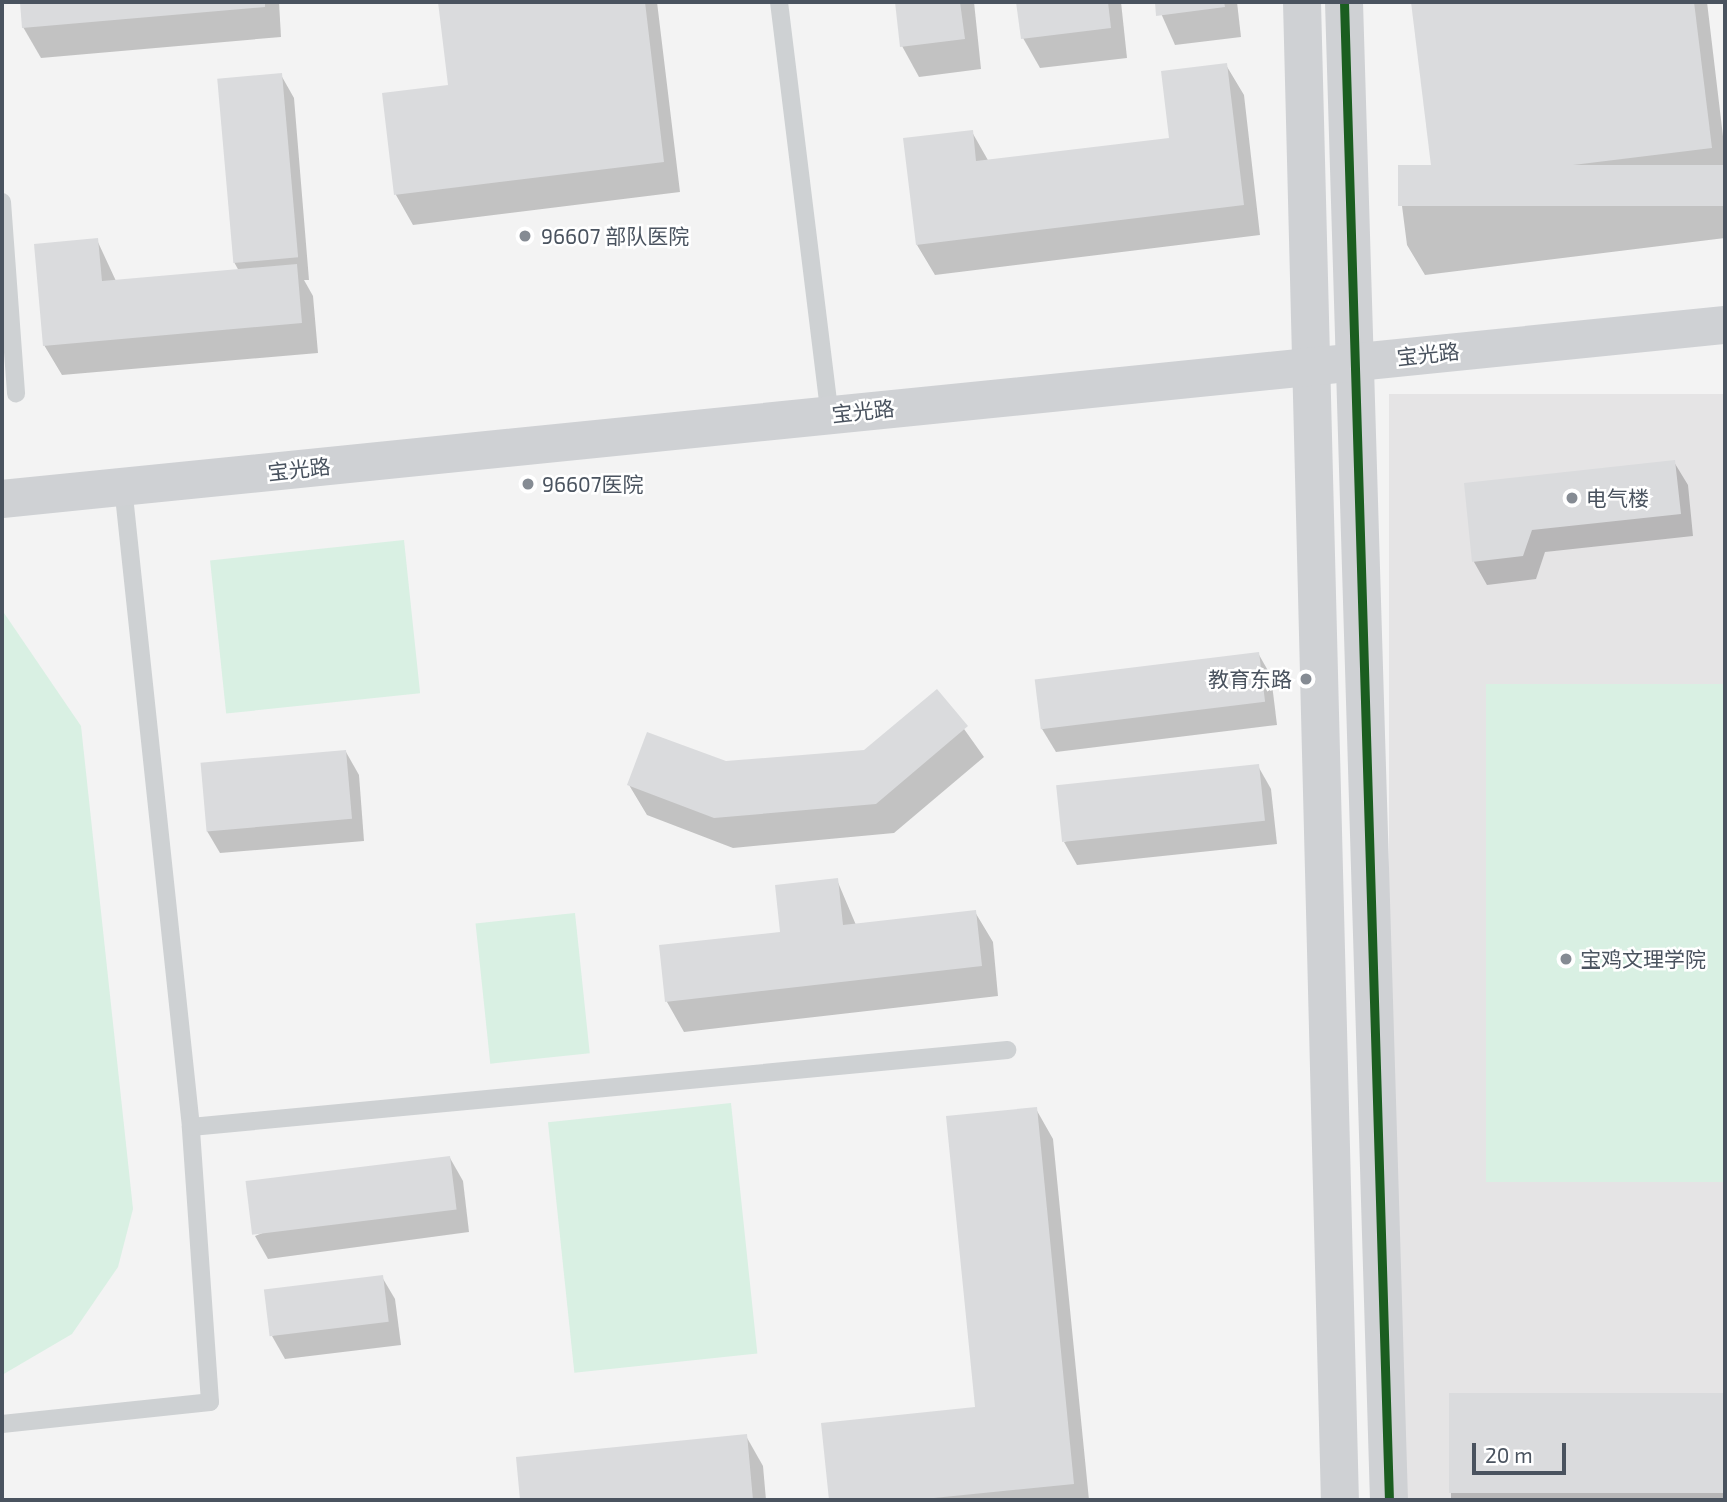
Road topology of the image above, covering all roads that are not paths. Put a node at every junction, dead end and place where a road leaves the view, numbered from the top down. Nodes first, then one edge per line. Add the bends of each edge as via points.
1 (779, 2) edge
2 (1302, 2) edge
3 (1343, 2) edge
4 (2, 202) edge
5 (1725, 325) edge
6 (1358, 361) junction
7 (1313, 366) junction
8 (16, 393) dead end
9 (830, 415) junction
10 (123, 486) junction
11 (2, 499) edge
12 (1007, 1050) dead end
13 (191, 1127) junction
14 (2, 1424) edge
15 (1339, 1500) edge
16 (1389, 1500) edge

1 - 9 lane
2 - 7 street
3 - 6 street
4 - 8 lane
5 - 6 street, 宝光路
6 - 7 street, 宝光路
6 - 16 street
7 - 9 street, 宝光路
7 - 15 street
9 - 10 street, 宝光路
10 - 11 street, 宝光路
10 - 13 lane
12 - 13 lane
13 - 14 lane via 210,1402

